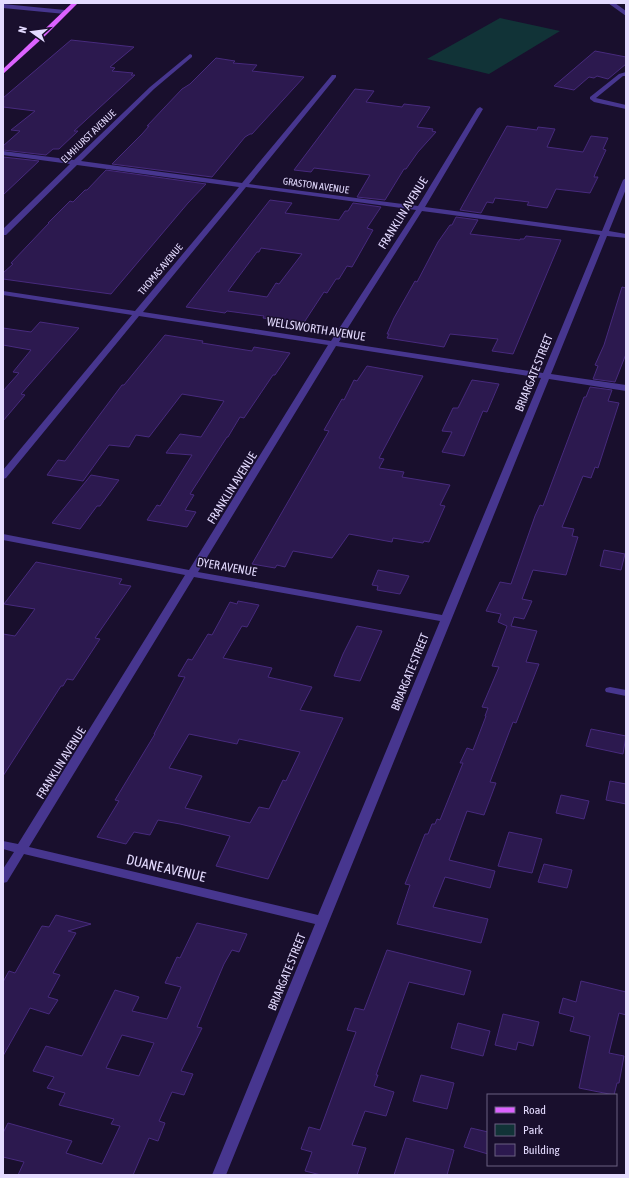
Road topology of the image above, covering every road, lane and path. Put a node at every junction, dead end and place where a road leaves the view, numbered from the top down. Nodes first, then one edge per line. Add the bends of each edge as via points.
1 (75, 3) edge
2 (611, 3) edge
3 (3, 6) edge
4 (65, 12) junction
5 (626, 14) edge
6 (190, 56) dead end
7 (3, 72) edge
8 (626, 74) edge
9 (334, 76) dead end
10 (626, 107) edge
11 (480, 109) dead end
12 (3, 152) edge
13 (76, 163) junction
14 (626, 180) edge
15 (243, 185) junction
16 (420, 209) junction
17 (3, 233) edge
18 (605, 233) junction
19 (626, 236) edge
20 (3, 293) edge
21 (136, 313) junction
22 (335, 344) junction
23 (545, 376) junction
24 (626, 388) edge
25 (3, 476) edge
26 (3, 537) edge
27 (193, 574) junction
28 (446, 619) junction
29 (610, 690) dead end
30 (626, 693) edge
31 (3, 846) edge
32 (21, 850) junction
33 (3, 879) edge
34 (322, 921) junction
35 (219, 1175) edge

1 - 4 main road
2 - 5 street
3 - 4 street
4 - 7 main road
6 - 13 street, ELMHURST AVENUE via 162,78
8 - 10 street via 621,75 592,98
9 - 15 street, THOMAS AVENUE
11 - 16 street, FRANKLIN AVENUE
12 - 13 street, GRASTON AVENUE
13 - 15 street, GRASTON AVENUE
13 - 17 street, ELMHURST AVENUE
14 - 18 street, BRIARGATE STREET
15 - 16 street, GRASTON AVENUE
15 - 21 street, THOMAS AVENUE
16 - 18 street, GRASTON AVENUE
16 - 22 street, FRANKLIN AVENUE
18 - 19 street, GRASTON AVENUE
18 - 23 street, BRIARGATE STREET
20 - 21 street, WELLSWORTH AVENUE
21 - 22 street, WELLSWORTH AVENUE
21 - 25 street, THOMAS AVENUE
22 - 23 street, WELLSWORTH AVENUE
22 - 27 street, FRANKLIN AVENUE
23 - 24 street, WELLSWORTH AVENUE
23 - 28 street, BRIARGATE STREET
26 - 27 street, DYER AVENUE
27 - 28 street, DYER AVENUE
27 - 32 street, FRANKLIN AVENUE
28 - 34 street, BRIARGATE STREET
29 - 30 street
31 - 32 street, DUANE AVENUE
32 - 33 street, FRANKLIN AVENUE
32 - 34 street, DUANE AVENUE
34 - 35 street, BRIARGATE STREET

